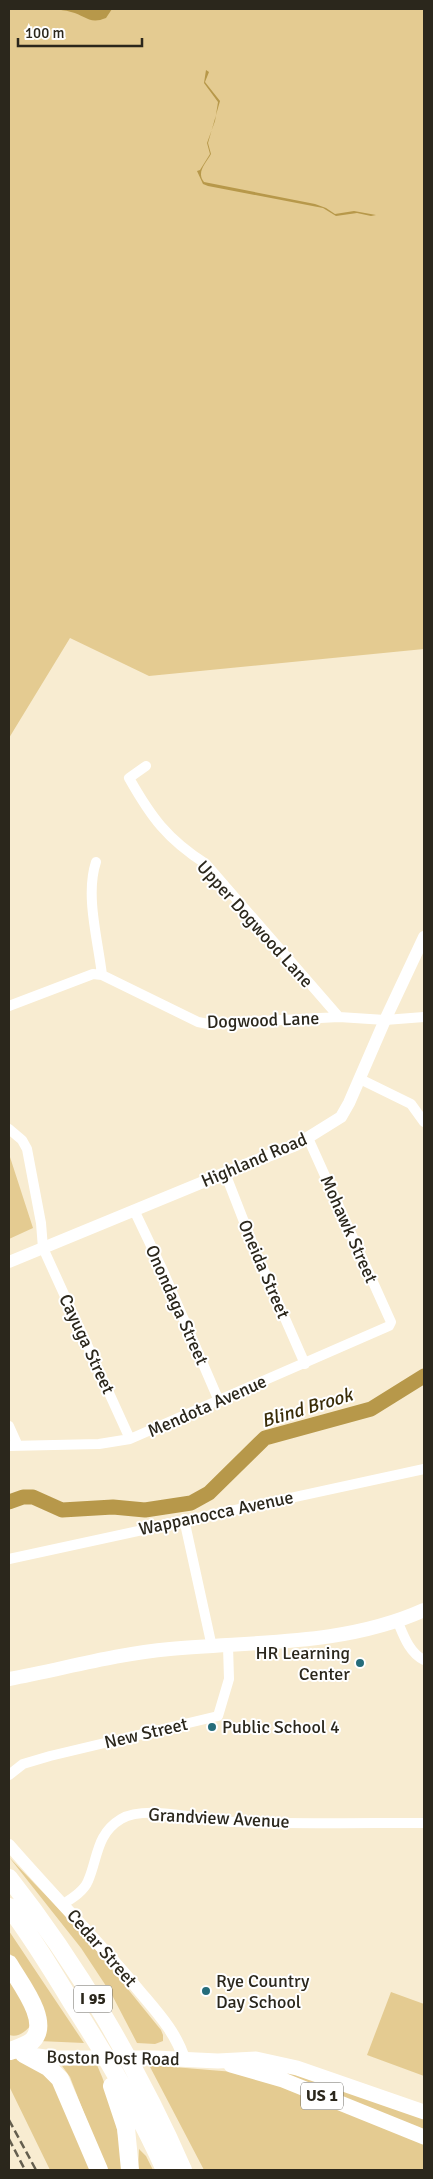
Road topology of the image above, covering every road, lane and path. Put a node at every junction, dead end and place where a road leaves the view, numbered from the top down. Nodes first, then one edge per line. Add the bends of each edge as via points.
1 (146, 766) dead end
2 (96, 862) dead end
3 (424, 938) edge
4 (102, 975) junction
5 (9, 1006) edge
6 (339, 1017) junction
7 (424, 1017) edge
8 (385, 1020) junction
9 (360, 1079) junction
10 (424, 1122) edge
11 (9, 1129) edge
12 (308, 1138) junction
13 (225, 1173) junction
14 (134, 1210) junction
15 (43, 1248) junction
16 (9, 1262) edge
17 (390, 1320) joint
18 (305, 1364) junction
19 (219, 1401) junction
20 (9, 1426) edge
21 (130, 1439) junction
22 (13, 1446) edge
23 (424, 1469) edge
24 (184, 1520) junction
25 (9, 1559) edge
26 (424, 1610) edge
27 (397, 1620) junction
28 (228, 1646) junction
29 (212, 1647) junction
30 (424, 1660) edge
31 (9, 1679) edge
32 (9, 1775) edge
33 (424, 1823) edge
34 (9, 1845) edge
35 (9, 1878) edge
36 (64, 1904) junction
37 (9, 1907) edge
38 (9, 1964) edge
39 (94, 2037) junction
40 (14, 2052) edge
41 (184, 2059) junction
42 (218, 2061) junction
43 (424, 2112) edge
44 (163, 2127) junction
45 (424, 2137) edge
46 (99, 2170) edge
47 (130, 2170) edge
48 (165, 2170) edge
49 (183, 2170) edge
50 (196, 2170) edge

1 - 6 street, Upper Dogwood Lane via 128,778 162,830 206,864
2 - 4 street via 92,892
3 - 8 street, Highland Road
4 - 5 street via 86,975
4 - 6 street, Dogwood Lane via 208,1024
6 - 8 street, Dogwood Lane
7 - 8 street, Dogwood Lane
8 - 9 street, Highland Road
9 - 10 street via 411,1104
9 - 12 street, Highland Road via 341,1117
11 - 15 street via 27,1148
12 - 13 street, Highland Road
12 - 17 street, Mohawk Street
13 - 14 street, Highland Road
13 - 18 street, Oneida Street via 254,1250
14 - 15 street, Highland Road
14 - 19 street, Onondaga Street
15 - 16 street, Highland Road
15 - 21 street, Cayuga Street
17 - 18 street, Mendota Avenue via 387,1328
18 - 19 street, Mendota Avenue
19 - 21 street, Mendota Avenue
20 - 22 street
21 - 22 street, Mendota Avenue via 99,1444
23 - 24 street, Wappanocca Avenue
24 - 25 street, Wappanocca Avenue
24 - 29 street
26 - 27 main road
27 - 28 main road via 286,1642
27 - 30 street via 406,1642
28 - 29 main road
28 - 32 street, New Street via 229,1679 218,1716 50,1756 22,1764
29 - 31 main road via 132,1654
33 - 36 street, Grandview Avenue via 231,1822 158,1814 131,1815 114,1824 105,1834 97,1847 88,1882
34 - 36 street, Cedar Street
35 - 44 highway, I 95 via 64,1953 96,2004
36 - 41 street, Cedar Street via 150,2005 173,2035
37 - 39 highway, I 95
38 - 40 highway via 37,2014 39,2025 30,2042
39 - 47 highway via 124,2118
39 - 48 highway, I 95 via 133,2104
40 - 41 main road, Boston Post Road / US 1 via 39,2057
40 - 46 highway via 48,2067 60,2079
41 - 42 main road, Boston Post Road / US 1
42 - 43 main road, Boston Post Road / US 1 via 240,2059 297,2068
42 - 45 main road, Boston Post Road / US 1 via 283,2080
44 - 49 highway, I 95
44 - 50 highway via 182,2144

